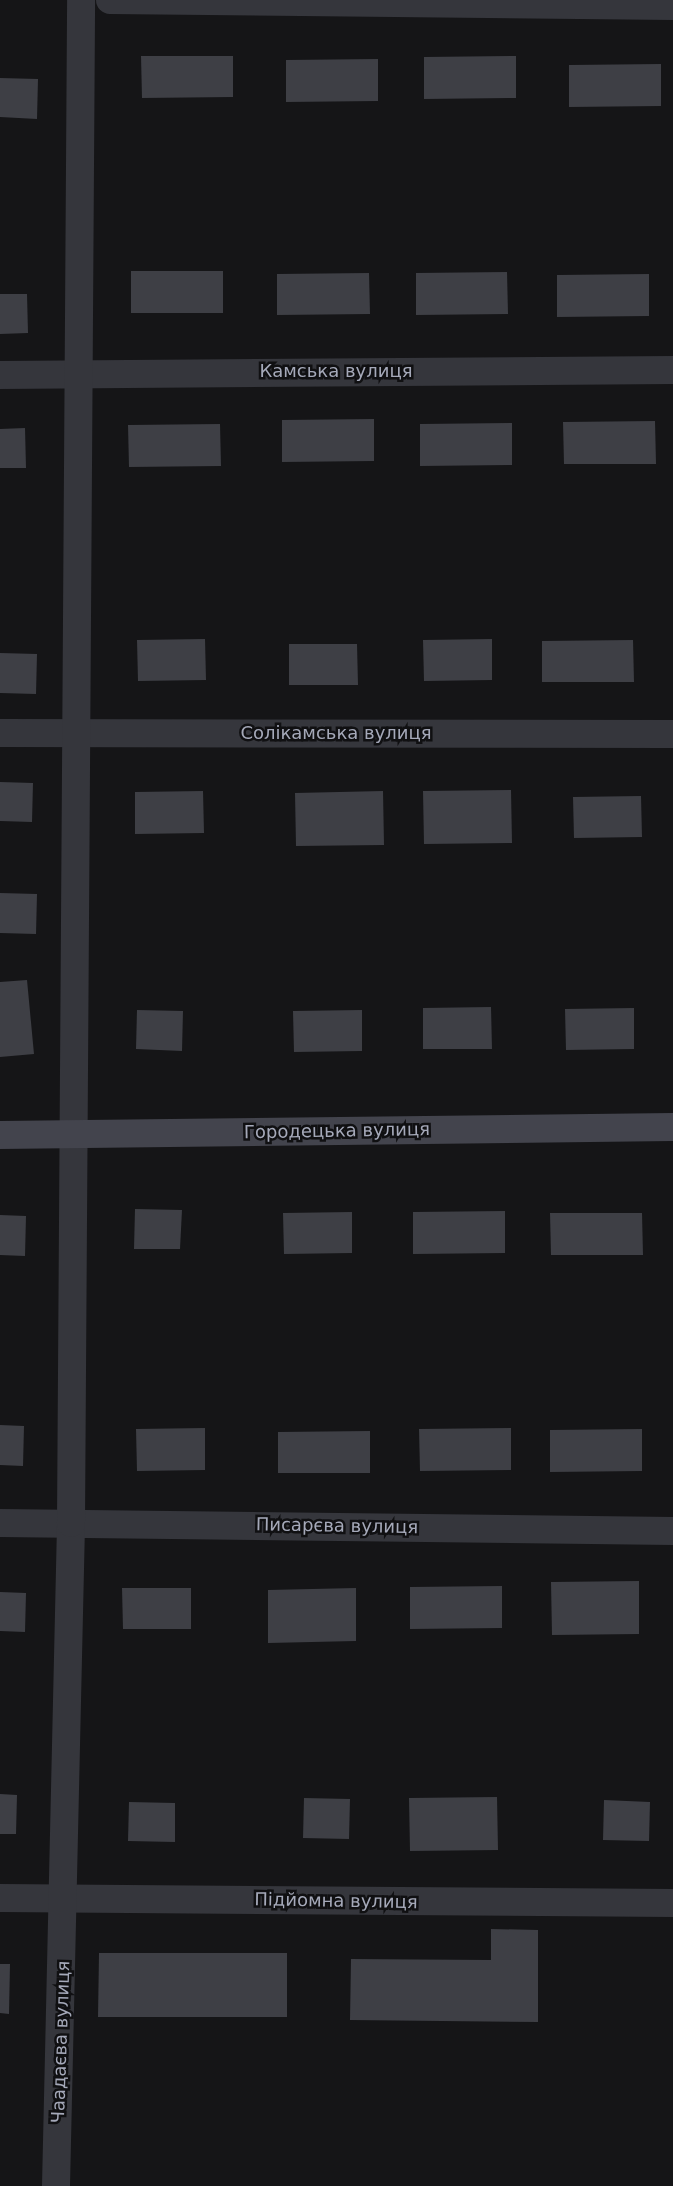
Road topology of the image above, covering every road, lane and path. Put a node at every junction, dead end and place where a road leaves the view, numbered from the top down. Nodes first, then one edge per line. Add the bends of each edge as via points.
1 (81, 0) edge
2 (110, 0) edge
3 (673, 6) edge
4 (673, 370) edge
5 (75, 371) junction
6 (0, 375) edge
7 (76, 732) junction
8 (0, 733) edge
9 (673, 734) edge
10 (673, 1127) edge
11 (0, 1135) edge
12 (74, 1135) junction
13 (0, 1523) edge
14 (71, 1523) junction
15 (673, 1530) edge
16 (65, 1897) junction
17 (0, 1898) edge
18 (673, 1904) edge
19 (56, 2186) edge

1 - 5 street, Чаадаєва вулиця
2 - 3 street
4 - 5 street, Камська вулиця
5 - 6 street, Камська вулиця
5 - 7 street, Чаадаєва вулиця
7 - 8 street, Солікамська вулиця
7 - 9 street, Солікамська вулиця
7 - 12 street, Чаадаєва вулиця
10 - 12 main road, Городецька вулиця
11 - 12 main road, Городецька вулиця
12 - 14 street, Чаадаєва вулиця
13 - 14 street, Писарєва вулиця
14 - 15 street, Писарєва вулиця
14 - 16 street, Чаадаєва вулиця
16 - 17 street, Підйомна вулиця
16 - 18 street, Підйомна вулиця
16 - 19 street, Чаадаєва вулиця

